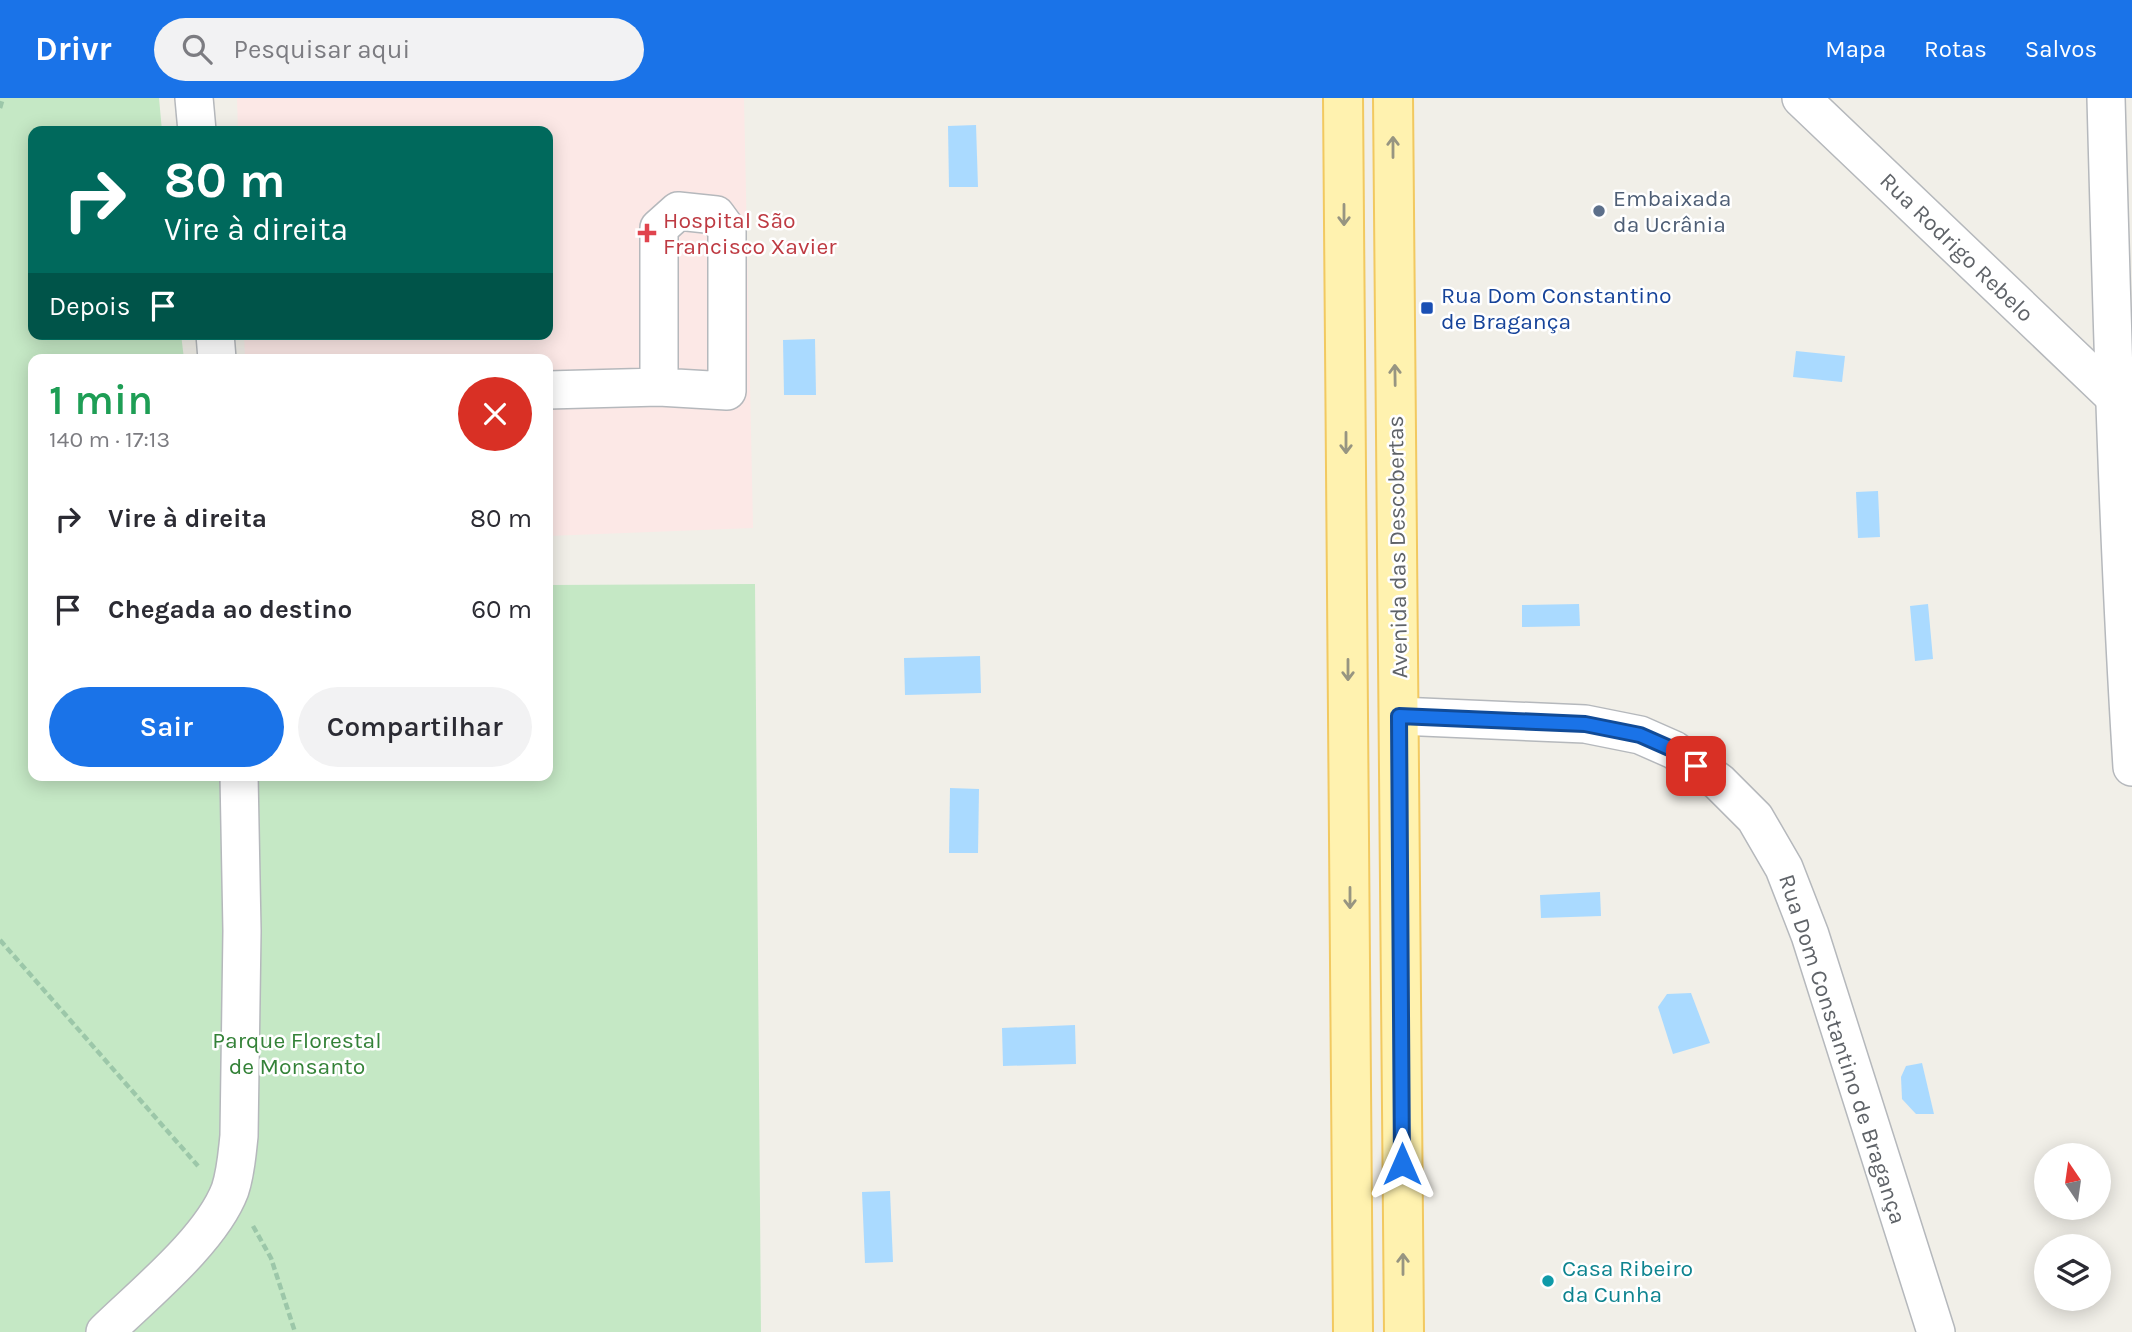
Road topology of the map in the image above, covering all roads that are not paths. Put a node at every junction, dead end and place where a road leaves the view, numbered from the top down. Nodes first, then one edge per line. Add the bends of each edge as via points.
1 (194, 98) edge
2 (1343, 98) edge
3 (1393, 98) edge
4 (1801, 98) edge
5 (2106, 98) edge
6 (197, 126) edge
7 (659, 387) junction
8 (553, 390) edge
9 (2123, 405) edge
10 (2132, 577) edge
11 (2122, 615) junction
12 (1399, 716) junction
13 (2132, 767) edge
14 (239, 781) edge
15 (105, 1332) edge
16 (1353, 1332) edge
17 (1404, 1332) edge
18 (1936, 1332) edge

1 - 6 street
2 -> 16 main road
12 -> 3 main road, Avenida das Descobertas
4 - 9 street, Rua Rodrigo Rebelo
5 - 9 street
7 - 7 street via 727,391 727,230 716,215 678,211 659,228
7 - 8 street
9 - 11 street
10 - 11 street
11 - 13 street
17 -> 12 main road, Avenida das Descobertas
12 - 18 street, Rua Dom Constantino de Bragança via 1585,724 1640,735 1674,750 1719,782 1755,818 1784,868 1810,935
14 - 15 street via 242,930 236,1166 218,1214 201,1237

